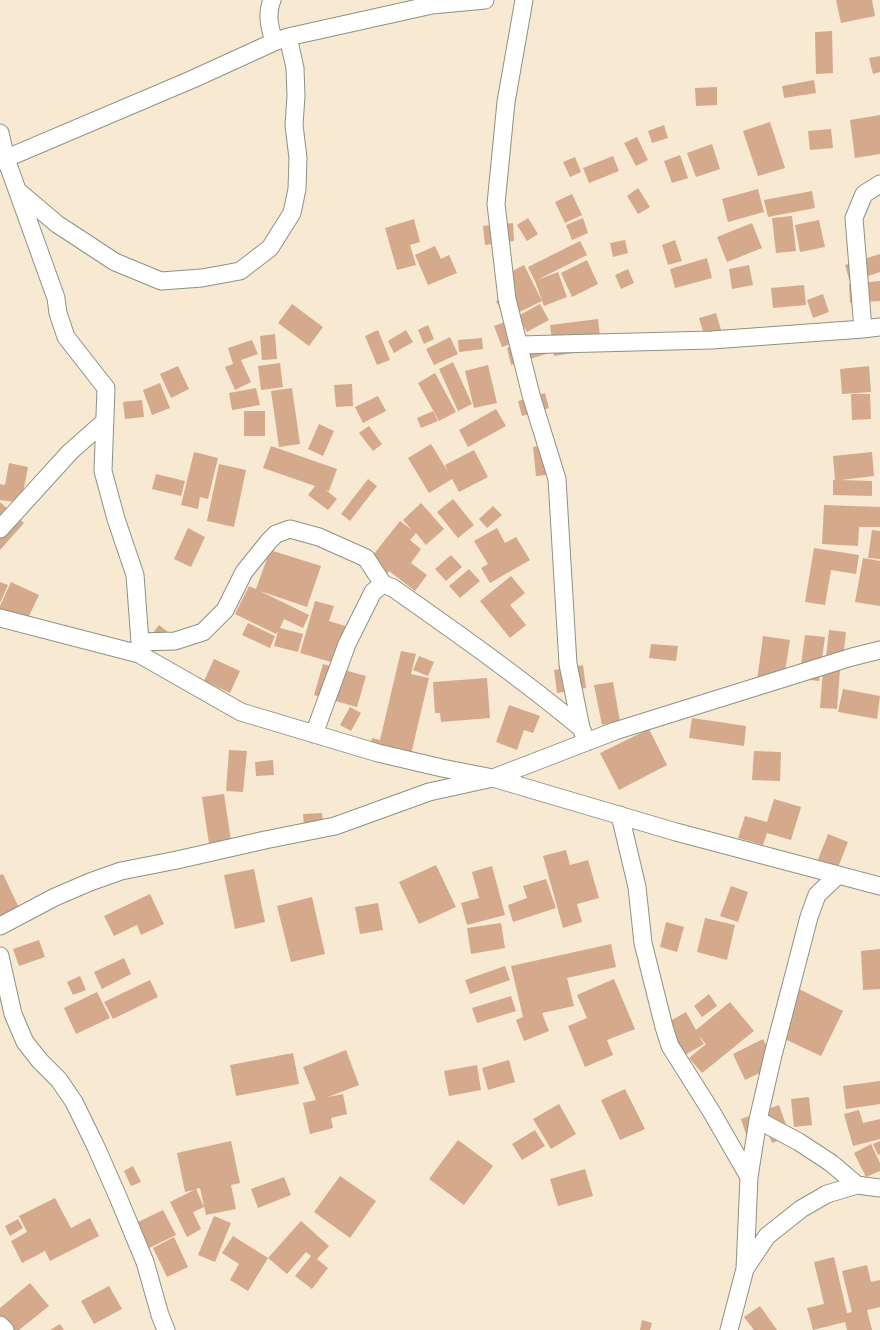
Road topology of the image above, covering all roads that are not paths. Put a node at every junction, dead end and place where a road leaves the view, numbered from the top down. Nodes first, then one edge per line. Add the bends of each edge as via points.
1 (272, 0) edge
2 (486, 0) edge
3 (524, 0) edge
4 (281, 40) junction
5 (0, 133) edge
6 (3, 160) edge
7 (880, 184) edge
8 (18, 191) junction
9 (880, 327) edge
10 (863, 329) junction
11 (519, 345) junction
12 (105, 421) junction
13 (0, 529) edge
14 (383, 584) junction
15 (0, 618) edge
16 (140, 648) junction
17 (880, 650) edge
18 (314, 734) junction
19 (584, 735) junction
20 (493, 778) junction
21 (620, 815) junction
22 (808, 867) junction
23 (838, 875) junction
24 (880, 886) edge
25 (816, 895) junction
26 (0, 926) edge
27 (0, 956) edge
28 (758, 1120) junction
29 (749, 1177) junction
30 (857, 1184) junction
31 (880, 1188) edge
32 (745, 1269) junction
33 (0, 1325) edge
34 (5, 1330) edge
35 (166, 1330) edge
36 (729, 1330) edge

1 - 4 street via 268,25
2 - 4 street via 432,5
3 - 11 street via 506,102 496,204 507,299
4 - 6 street
4 - 8 street via 295,75 294,125 298,189 292,213 270,248 240,271 202,278 161,281 115,262 58,224
5 - 6 street
6 - 8 street
7 - 10 street via 864,194 854,218
8 - 12 street via 56,298 66,337 106,388
9 - 10 street
10 - 11 street via 712,340
11 - 19 street via 531,395 557,479 568,664
12 - 13 street via 70,452
12 - 16 street via 103,471 135,575
14 - 16 street via 366,558 290,529 276,534 269,541 244,572 225,610 203,632
14 - 18 street via 373,592 347,644
14 - 19 street via 393,588 475,645 541,695
15 - 16 street
16 - 18 street via 241,712
17 - 19 street via 615,731
18 - 20 street via 378,753
19 - 20 street
20 - 21 street
20 - 26 street via 429,792 335,826 121,871 55,897
21 - 22 street
21 - 29 street via 636,887 643,943 670,1046
22 - 23 street
22 - 25 street
23 - 24 street
23 - 25 street
25 - 28 street
27 - 35 street via 13,1014 25,1042 59,1080 74,1102 96,1146 144,1262
28 - 29 street
28 - 30 street via 832,1163
29 - 32 street
30 - 31 street
30 - 32 street via 827,1194 800,1209 767,1236
32 - 36 street
33 - 34 street

